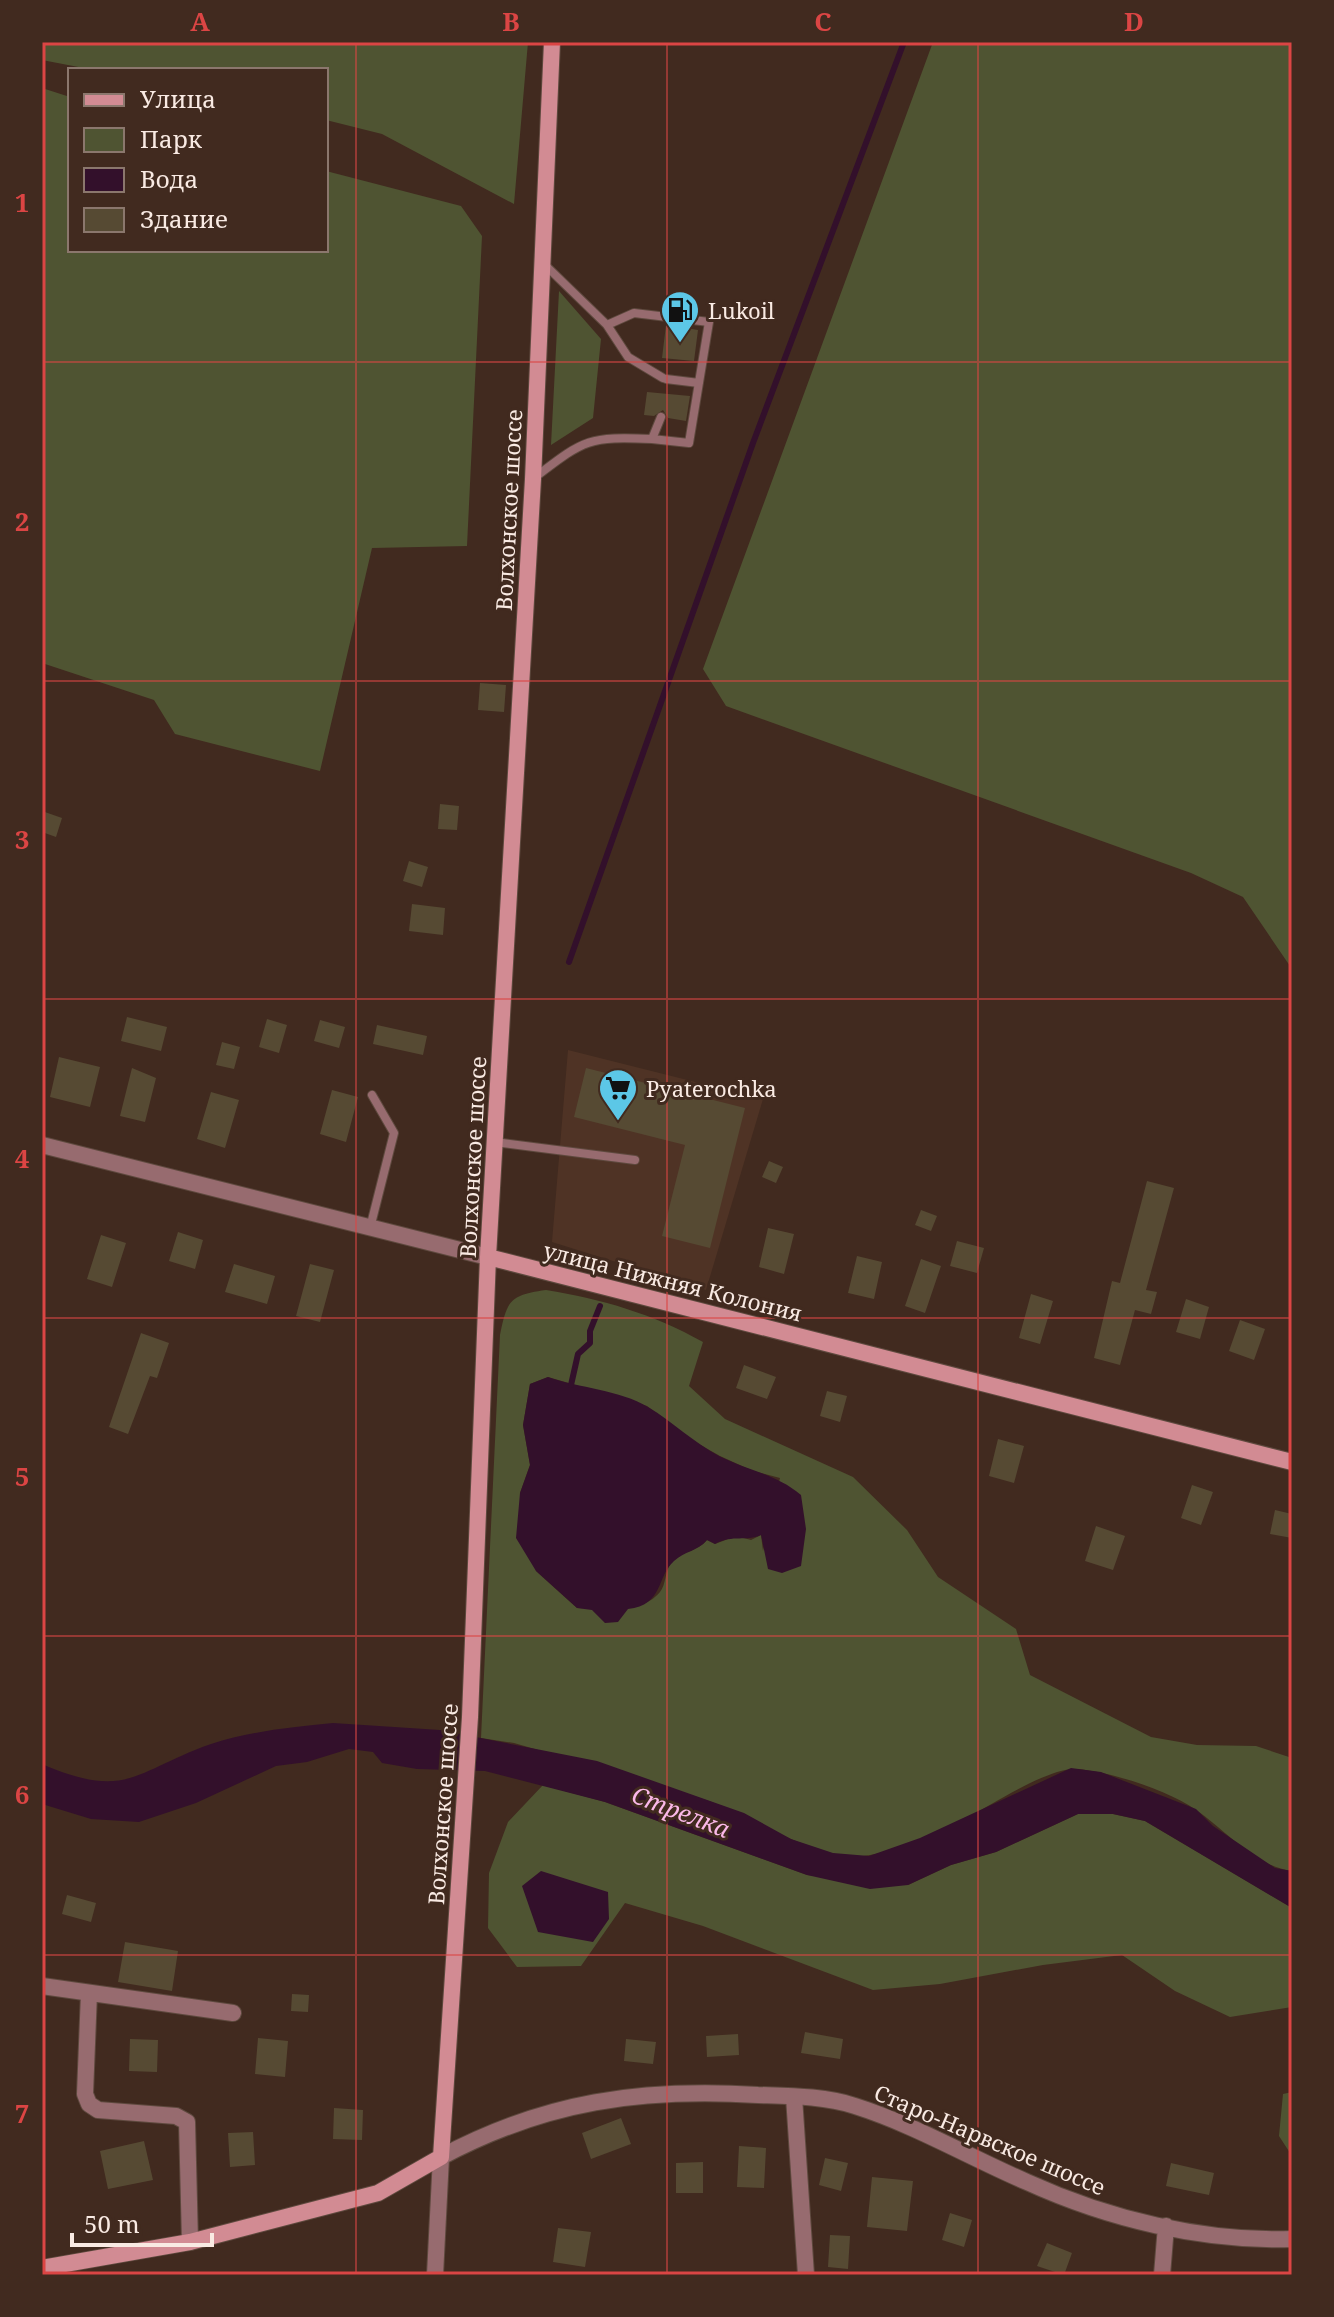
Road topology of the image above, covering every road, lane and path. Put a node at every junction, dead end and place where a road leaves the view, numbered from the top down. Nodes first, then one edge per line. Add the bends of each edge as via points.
1 (552, 42) edge
2 (543, 263) junction
3 (607, 325) junction
4 (699, 383) junction
5 (661, 417) dead end
6 (652, 439) junction
7 (533, 479) junction
8 (372, 1095) dead end
9 (494, 1142) junction
10 (42, 1145) edge
11 (635, 1160) dead end
12 (370, 1229) junction
13 (488, 1257) junction
14 (1292, 1462) edge
15 (42, 1986) edge
16 (89, 1993) junction
17 (233, 2013) dead end
18 (794, 2097) junction
19 (441, 2157) junction
20 (1166, 2226) junction
21 (1292, 2239) edge
22 (190, 2242) junction
23 (42, 2268) edge
24 (435, 2275) edge
25 (806, 2275) edge
26 (1162, 2275) edge

1 - 2 main road, Волхонское шоссе
2 - 3 lane
2 - 7 main road, Волхонское шоссе
3 - 4 lane via 628,357 665,379
3 - 4 lane via 634,313 709,322
4 - 6 lane via 689,443
5 - 6 lane
6 - 7 lane via 594,438
7 - 9 main road, Волхонское шоссе
8 - 12 lane via 394,1133
9 - 11 lane
9 - 13 main road, Волхонское шоссе
10 - 12 street, улица Нижняя Колония
12 - 13 street, улица Нижняя Колония
13 - 14 main road, улица Нижняя Колония
13 - 19 main road, Волхонское шоссе via 470,1717
15 - 16 street
16 - 17 street
16 - 22 street via 89,2104 98,2110 176,2116 187,2122
18 - 19 street, Старо-Нарвское шоссе via 684,2092 591,2101 545,2113
18 - 20 street, Старо-Нарвское шоссе via 852,2105 1072,2201
18 - 25 street
19 - 22 main road via 378,2193
19 - 24 street, Волхонское шоссе
20 - 21 street, Старо-Нарвское шоссе via 1260,2240
20 - 26 street
22 - 23 main road

